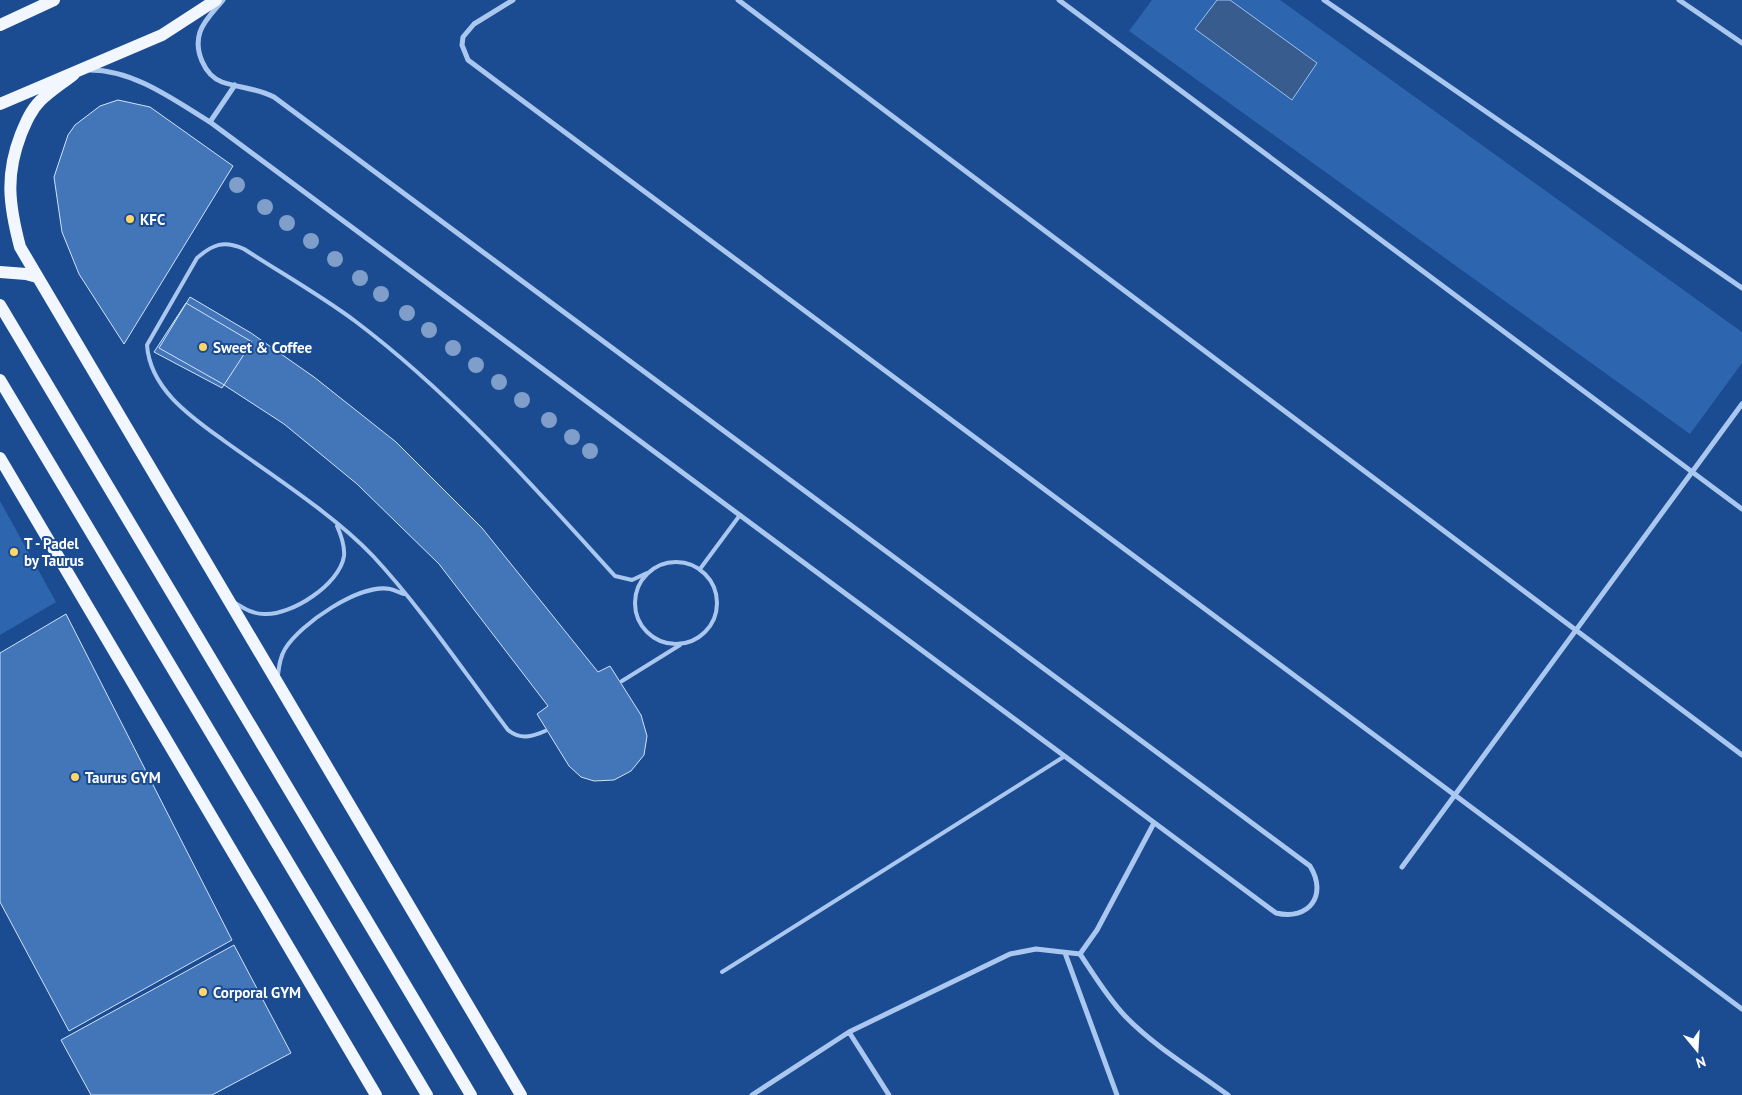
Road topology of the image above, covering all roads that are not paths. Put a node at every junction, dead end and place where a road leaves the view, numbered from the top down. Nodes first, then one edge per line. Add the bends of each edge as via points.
1 (54, 0) edge
2 (216, 0) edge
3 (223, 0) edge
4 (513, 0) edge
5 (738, 0) edge
6 (1059, 0) edge
7 (1324, 0) edge
8 (1678, 0) edge
9 (0, 25) edge
10 (1742, 43) edge
11 (78, 72) junction
12 (235, 85) junction
13 (0, 104) edge
14 (210, 122) junction
15 (0, 272) edge
16 (37, 277) junction
17 (1742, 288) edge
18 (0, 305) edge
19 (0, 380) edge
20 (1742, 404) edge
21 (0, 458) edge
22 (1692, 472) junction
23 (1742, 509) edge
24 (740, 515) junction
25 (336, 524) junction
26 (700, 569) junction
27 (648, 573) junction
28 (406, 595) junction
29 (230, 600) junction
30 (1576, 631) junction
31 (682, 644) junction
32 (622, 681) dead end
33 (277, 682) junction
34 (545, 731) dead end
35 (1065, 756) junction
36 (1742, 756) edge
37 (1455, 795) junction
38 (1154, 823) junction
39 (1402, 867) dead end
40 (1065, 952) junction
41 (1080, 954) junction
42 (722, 972) dead end
43 (1742, 1009) edge
44 (849, 1032) junction
45 (376, 1095) edge
46 (427, 1095) edge
47 (471, 1095) edge
48 (521, 1095) edge
49 (752, 1095) edge
50 (889, 1095) edge
51 (1117, 1095) edge
52 (1228, 1095) edge

1 - 9 main road
2 - 11 main road via 162,35
3 - 12 street via 203,27 198,43 207,71 222,82
4 - 37 street via 468,30 462,45 468,60
5 - 30 street
6 - 22 street
7 - 17 street
8 - 10 street
11 - 13 main road
11 - 14 street via 106,70 128,76 173,98
11 - 16 main road via 40,101 26,120 10,166 9,195 14,223 20,247
12 - 14 street
12 - 38 street via 274,97 1310,866 1318,886 1313,904 1305,910 1286,915 1276,913
14 - 24 street
15 - 16 main road
16 - 29 main road
18 - 47 main road
19 - 46 main road
20 - 22 street
21 - 45 main road
22 - 23 street
22 - 30 street
24 - 26 lane
24 - 35 street
25 - 27 lane via 189,416 168,393 150,364 147,346 152,335 197,258 218,244 232,243 244,249 355,321 440,393 511,461 615,576 632,580
25 - 28 lane via 371,555
25 - 29 lane via 344,555 332,582 296,606 280,612 250,612
26 - 27 lane via 687,563 673,562 659,565
26 - 31 lane via 716,592 714,619 700,635
27 - 31 lane via 639,583 635,595 638,621 656,640
28 - 33 lane via 390,589 377,589 347,599 324,614 297,634 285,650
28 - 34 lane via 508,730 524,737
29 - 33 main road
30 - 36 street
30 - 37 street
31 - 32 lane
33 - 48 main road
35 - 38 street
35 - 42 lane
37 - 39 street
37 - 43 street
38 - 41 street via 1097,930
40 - 41 street
40 - 44 street via 1036,949 1010,954
40 - 51 street
41 - 52 street via 1108,997 1126,1017
44 - 49 street
44 - 50 street

